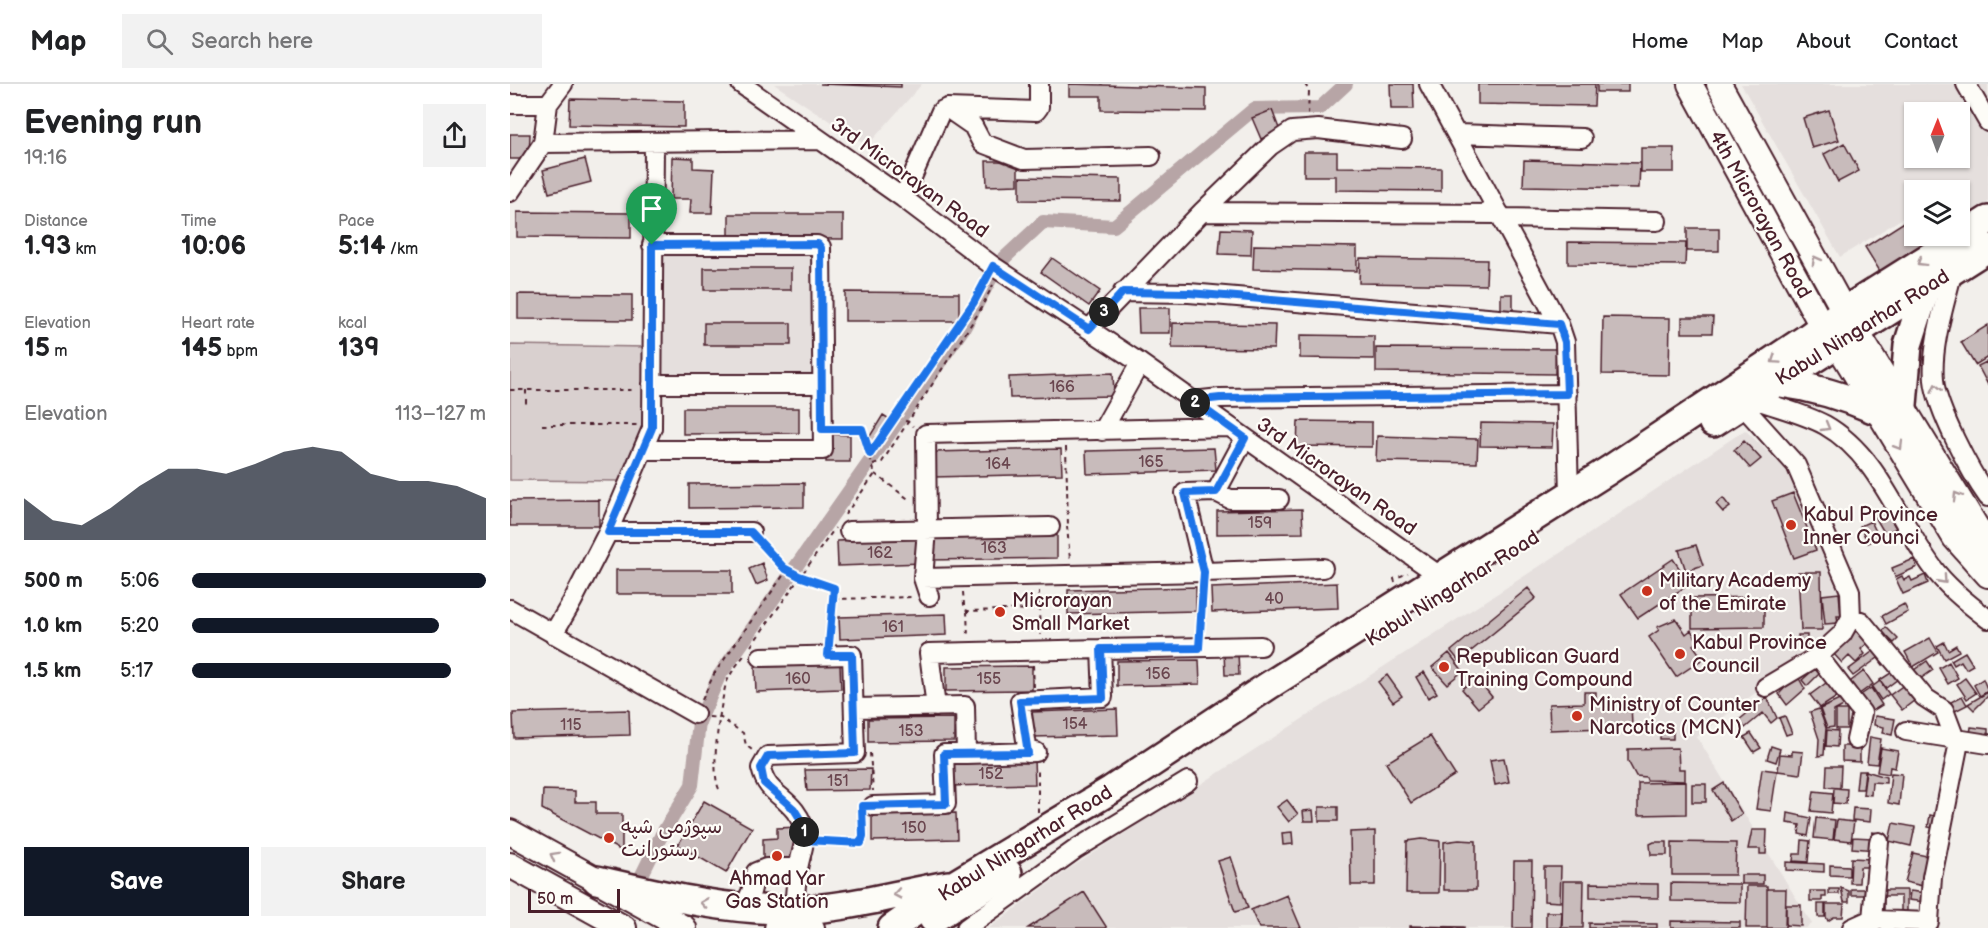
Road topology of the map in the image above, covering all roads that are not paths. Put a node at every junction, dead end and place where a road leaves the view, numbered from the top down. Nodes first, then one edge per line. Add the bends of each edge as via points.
1 (563, 84) edge
2 (741, 84) edge
3 (1039, 84) edge
4 (1429, 84) edge
5 (1690, 84) edge
6 (1719, 84) edge
7 (1966, 84) edge
8 (510, 104) edge
9 (548, 104) junction
10 (947, 108) junction
11 (1988, 122) edge
12 (1457, 134) junction
13 (1582, 138) dead end
14 (1402, 139) dead end
15 (820, 140) junction
16 (543, 143) junction
17 (654, 143) junction
18 (1151, 156) dead end
19 (510, 192) edge
20 (903, 198) junction
21 (1202, 212) junction
22 (1501, 216) junction
23 (1988, 220) edge
24 (1657, 221) dead end
25 (652, 245) junction
26 (1988, 248) edge
27 (1953, 270) junction
28 (1927, 285) junction
29 (1123, 292) junction
30 (1559, 324) junction
31 (1840, 327) junction
32 (1089, 329) junction
33 (1140, 363) junction
34 (1776, 382) junction
35 (822, 384) junction
36 (648, 387) junction
37 (1567, 394) junction
38 (1193, 401) junction
39 (1747, 401) junction
40 (1890, 408) junction
41 (1228, 427) junction
42 (1102, 431) junction
43 (1245, 438) junction
44 (643, 450) junction
45 (1216, 492) junction
46 (1569, 495) junction
47 (1988, 497) edge
48 (1279, 499) dead end
49 (927, 521) junction
50 (1050, 527) road end
51 (849, 531) dead end
52 (608, 532) junction
53 (751, 532) road end
54 (1988, 546) edge
55 (1323, 568) dead end
56 (1204, 572) junction
57 (1988, 575) edge
58 (1440, 576) junction
59 (923, 578) junction
60 (929, 596) road end
61 (510, 609) edge
62 (1851, 618) junction
63 (1988, 619) edge
64 (553, 634) junction
65 (1261, 646) dead end
66 (1101, 649) junction
67 (1818, 656) junction
68 (761, 657) dead end
69 (1766, 687) dead end
70 (936, 707) junction
71 (854, 708) junction
72 (703, 716) road end
73 (1906, 731) dead end
74 (1856, 740) dead end
75 (1955, 740) junction
76 (1988, 744) edge
77 (966, 754) junction
78 (1188, 781) dead end
79 (873, 806) road end
80 (510, 832) edge
81 (1879, 842) dead end
82 (510, 865) edge
83 (798, 868) junction
84 (597, 880) junction
85 (962, 891) junction
86 (581, 906) junction
87 (743, 909) junction
88 (794, 923) edge
89 (1865, 926) edge
90 (606, 928) edge
91 (624, 928) edge
92 (684, 928) edge
93 (892, 928) edge
94 (916, 928) edge
95 (939, 928) edge
96 (966, 928) edge

1 - 9 street
2 - 15 street, 3rd Microrayan Road
3 - 10 street via 1036,111
4 - 12 street
5 - 31 main road, 4th Microrayan Road
31 -> 6 main road, 4th Microrayan Road
7 - 11 street
8 - 9 street
9 - 16 street
10 - 18 street via 973,126 982,143 1024,159
10 - 20 street via 938,114
12 - 13 street
12 - 22 street
14 - 21 street via 1318,129 1292,131 1270,146
15 - 17 street
15 - 20 street, 3rd Microrayan Road
16 - 17 street
16 - 19 street
17 - 25 street
20 - 32 street, 3rd Microrayan Road via 996,268
21 - 22 street
21 - 29 street
22 - 24 street
22 - 30 street
23 -> 31 highway, Kabul Ningarhar Road
25 - 35 street via 818,244
25 - 36 street
26 - 27 highway, Kabul Ningarhar Road
27 - 28 highway, Kabul Ningarhar Road
47 -> 27 street via 1942,410 1934,380 1936,346
28 - 31 highway, Kabul Ningarhar Road
28 - 40 highway
29 - 30 street via 1189,293
29 - 32 street
30 - 37 street via 1565,342
31 - 34 highway, Kabul Ningarhar Road
31 - 40 main road
31 -> 46 highway, Kabul Ningarhar Road
32 - 33 street, 3rd Microrayan Road
33 - 38 street, 3rd Microrayan Road
33 - 42 street
34 - 39 highway, Kabul Ningarhar Road
34 - 40 highway via 1809,386
35 - 36 street
35 - 44 street via 823,450
36 - 44 street via 652,428
37 - 38 street
37 - 46 street
38 - 41 street, 3rd Microrayan Road
39 - 62 street via 1796,465 1850,591
39 -> 63 street via 1824,425 1845,440 1870,466 1937,573 1959,597
39 - 85 highway, Kabul Ningarhar Road via 1311,677
54 -> 40 main road
40 -> 57 main road via 1955,538
41 - 42 street
41 - 43 street, 3rd Microrayan Road
42 - 49 street via 926,434
43 - 45 street
43 - 58 street, 3rd Microrayan Road
44 - 52 street
45 - 48 street via 1230,499
45 - 56 street via 1185,493
46 - 58 highway, Kabul Ningarhar Road
49 - 50 street
49 - 51 street
49 - 59 street
52 - 53 street
52 - 64 street
55 - 56 street
56 - 59 street
58 - 85 highway, Kabul Ningarhar Road
59 - 60 street
61 - 64 street
62 - 67 street via 1842,634
62 - 75 street via 1861,621 1923,697 1944,710
64 - 72 street
65 - 66 street
66 - 70 street via 1036,644 929,654
66 - 77 street via 1103,698 1020,701 1032,753
67 - 69 street
67 - 74 street via 1862,713
68 - 71 street via 852,655
70 - 71 street
70 - 77 street via 965,706
71 - 83 street via 855,753 768,756 761,768 764,783 794,809 804,825 805,840
73 - 75 street
75 - 76 street
75 - 89 street via 1958,747 1932,877 1929,921 1876,920
77 - 79 street via 944,754 946,804
78 - 96 street via 1076,849
84 -> 80 main road
81 - 89 street via 1872,919
82 - 86 main road
83 - 87 street via 766,868 756,872
83 - 88 street
87 -> 84 highway via 686,901
84 - 92 main road
85 -> 88 highway
85 - 93 highway, Kabul Ningarhar Road
85 - 94 highway, Kabul Ningarhar Road
85 - 95 highway
86 - 90 main road
86 - 91 main road
87 - 88 highway

